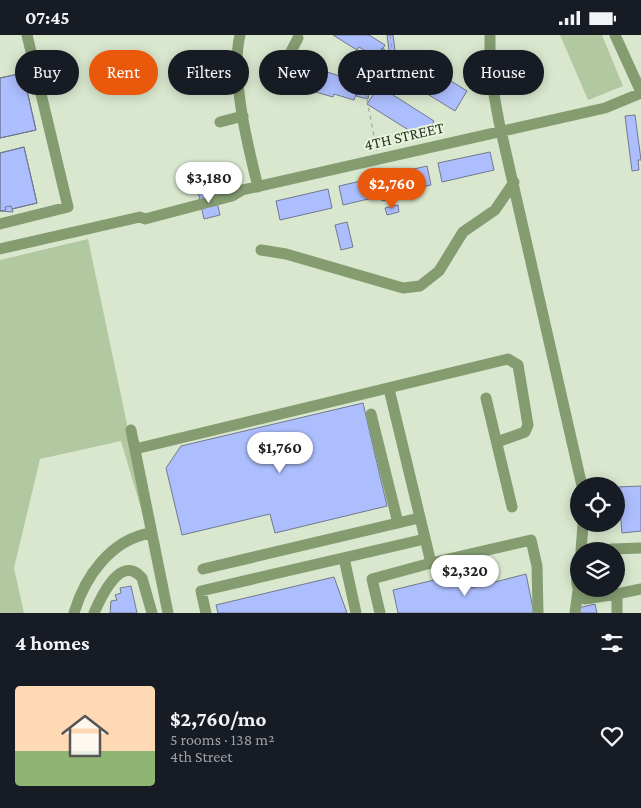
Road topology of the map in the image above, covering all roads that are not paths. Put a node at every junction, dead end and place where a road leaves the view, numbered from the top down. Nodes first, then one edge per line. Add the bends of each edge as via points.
1 (27, 35) edge
2 (240, 35) edge
3 (490, 35) edge
4 (615, 35) edge
5 (297, 36) edge
6 (291, 50) edge
7 (641, 93) edge
8 (243, 116) junction
9 (220, 122) dead end
10 (501, 131) junction
11 (514, 182) junction
12 (258, 187) junction
13 (0, 224) edge
14 (0, 249) edge
15 (261, 249) dead end
16 (389, 389) junction
17 (486, 398) dead end
18 (371, 414) dead end
19 (131, 430) dead end
20 (497, 442) junction
21 (401, 443) junction
22 (379, 447) junction
23 (135, 449) junction
24 (580, 477) edge
25 (512, 507) dead end
26 (419, 517) junction
27 (398, 523) junction
28 (150, 533) junction
29 (424, 539) junction
30 (641, 548) edge
31 (625, 549) edge
32 (344, 558) junction
33 (431, 563) junction
34 (203, 569) dead end
35 (641, 589) edge
36 (625, 592) edge
37 (577, 597) edge
38 (617, 597) edge
39 (74, 613) edge
40 (94, 613) edge
41 (152, 613) edge
42 (168, 613) edge
43 (206, 613) edge
44 (356, 613) edge
45 (380, 613) edge
46 (538, 613) edge
47 (575, 613) edge
48 (616, 613) edge

1 - 13 street via 68,207
2 - 8 street via 238,60
3 - 10 street via 490,73
4 - 7 street
5 - 6 street
7 - 10 street, 4TH STREET via 605,108
8 - 9 street
8 - 12 street
10 - 11 street
10 - 12 street, 4TH STREET
11 - 15 street via 495,210 462,232 439,271 420,286 403,288
11 - 24 street
12 - 14 street, 4TH STREET via 179,204 143,218
16 - 20 street via 508,359 518,365 528,425 525,432
16 - 21 street
16 - 23 street
17 - 20 street
18 - 22 street
19 - 23 street
20 - 25 street
21 - 22 street
21 - 26 street
22 - 27 street
23 - 28 street
26 - 27 street
26 - 29 street
27 - 34 street
28 - 39 street via 122,542 100,563 77,601
28 - 42 street
29 - 32 street
29 - 33 street
30 - 31 street
32 - 43 street via 201,591
32 - 44 street
33 - 45 street via 372,579
33 - 46 street via 531,540 537,566
35 - 36 street
37 - 47 street
38 - 48 street
40 - 41 street via 115,578 129,570 142,578

